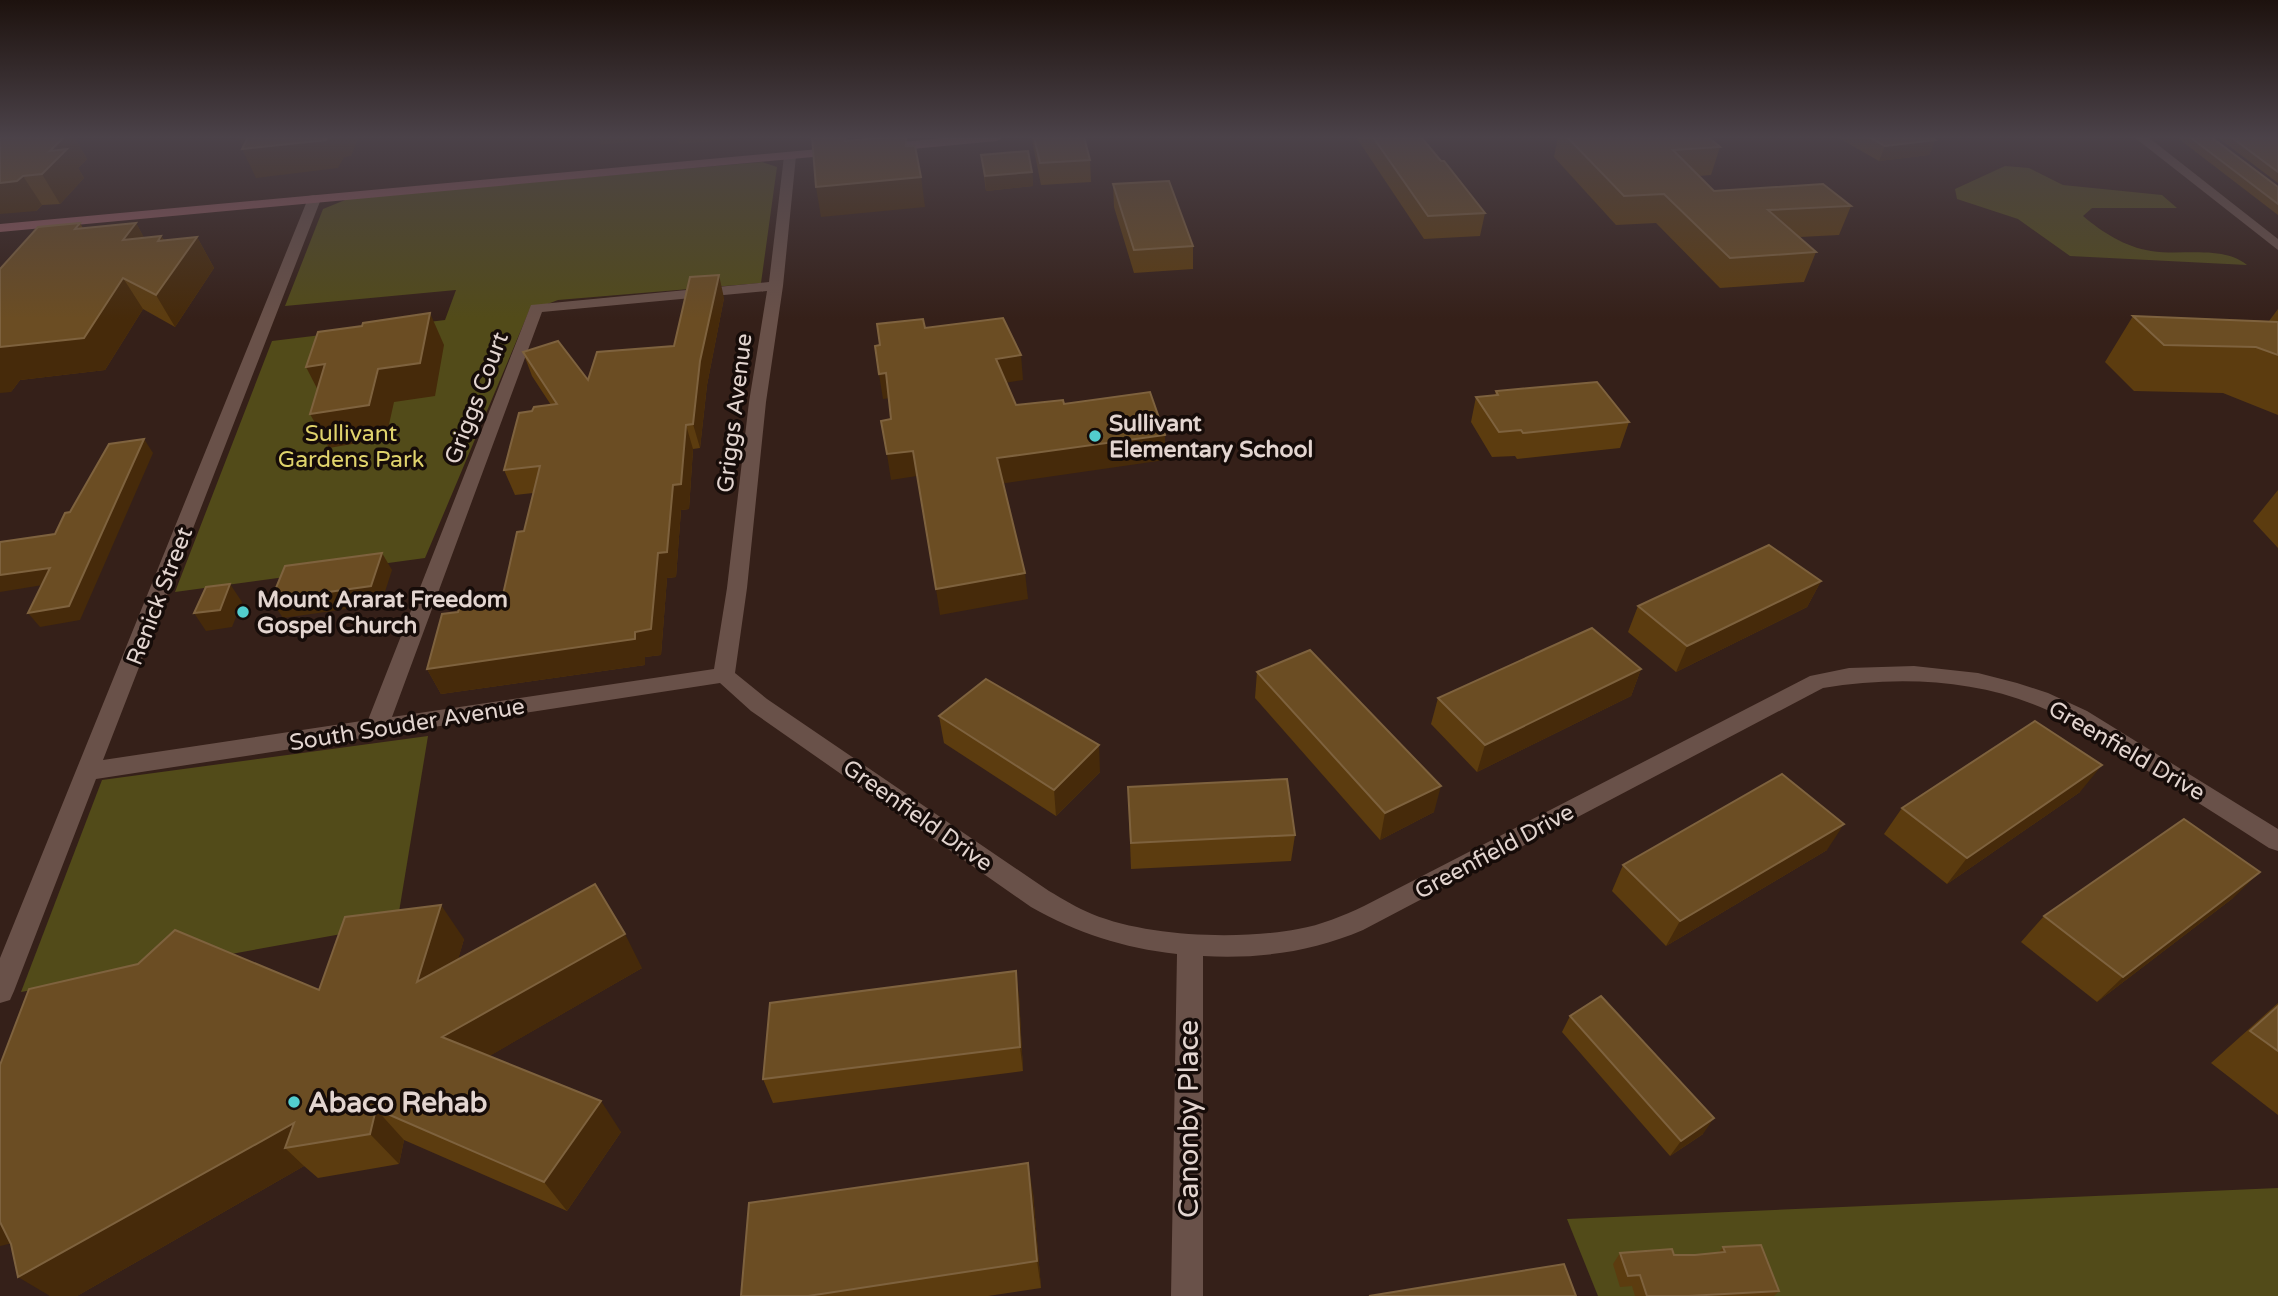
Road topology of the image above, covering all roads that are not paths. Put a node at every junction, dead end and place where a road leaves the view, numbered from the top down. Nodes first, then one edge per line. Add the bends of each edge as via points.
1 (331, 197) edge
2 (786, 197) edge
3 (2217, 197) edge
4 (314, 199) junction
5 (0, 228) edge
6 (2278, 246) edge
7 (776, 286) junction
8 (724, 675) junction
9 (376, 729) junction
10 (89, 771) junction
11 (2278, 841) edge
12 (1190, 943) junction
13 (0, 991) edge
14 (1187, 1296) edge

1 - 4 main road
2 - 7 street, Griggs Avenue
3 - 6 street
4 - 5 main road
4 - 10 street, Renick Street
7 - 8 street, Griggs Avenue via 754,432 735,621
7 - 9 street, Griggs Court via 536,308
8 - 9 street, South Souder Avenue
8 - 12 street, Greenfield Drive via 759,705 1040,899 1085,922 1142,939
9 - 10 street, South Souder Avenue
10 - 13 street, Renick Street
11 - 12 street, Greenfield Drive via 2069,711 2037,698 1988,682 1859,673 1818,681 1340,929 1295,941
12 - 14 street, Canonby Place

